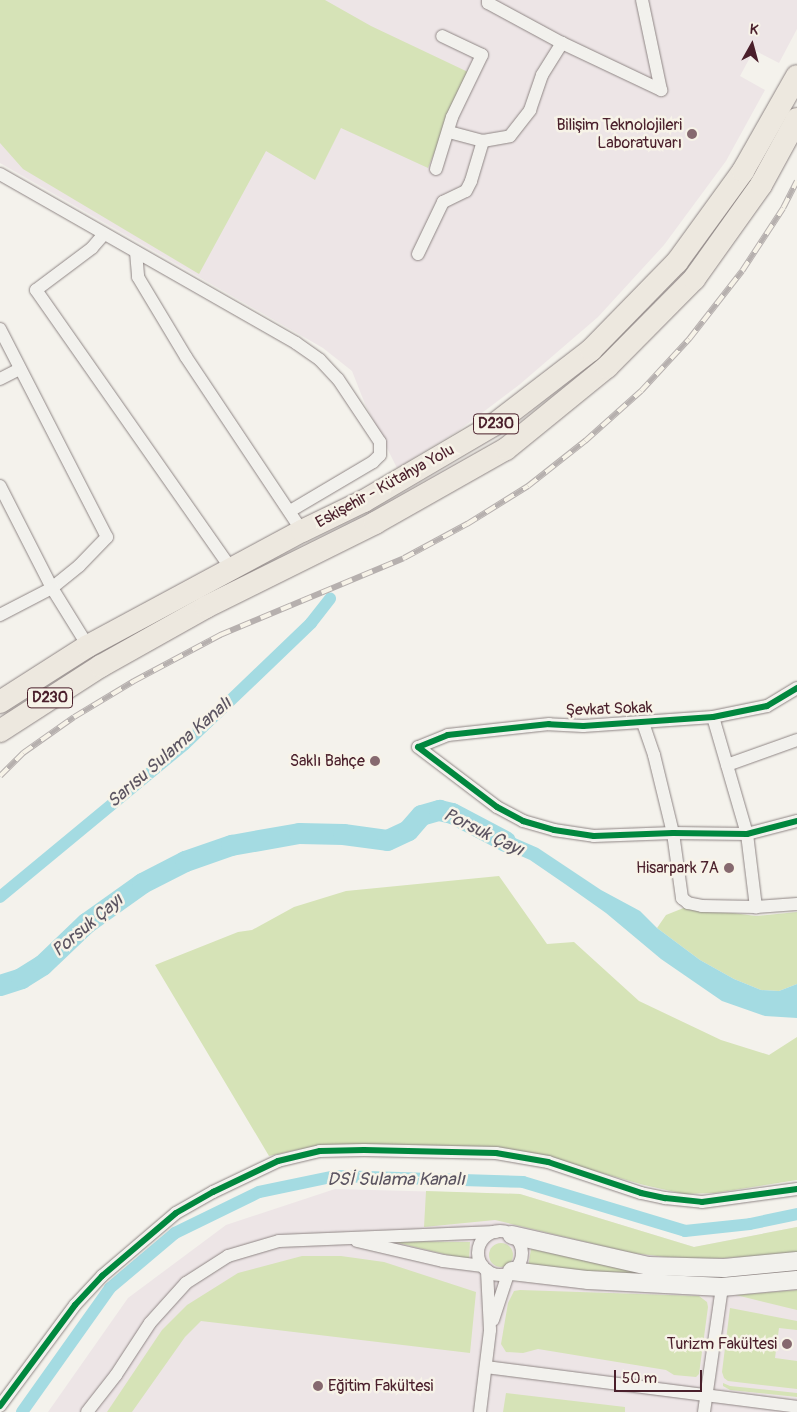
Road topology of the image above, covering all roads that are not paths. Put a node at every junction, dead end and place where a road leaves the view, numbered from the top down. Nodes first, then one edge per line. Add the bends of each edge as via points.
1 (488, 0) edge
2 (642, 0) edge
3 (442, 36) dead end
4 (562, 44) junction
5 (797, 76) edge
6 (797, 119) edge
7 (449, 132) junction
8 (483, 141) junction
9 (436, 169) dead end
10 (0, 174) edge
11 (104, 234) junction
12 (136, 252) junction
13 (418, 254) dead end
14 (0, 329) edge
15 (20, 369) junction
16 (0, 379) edge
17 (0, 486) edge
18 (290, 512) junction
19 (302, 531) junction
20 (231, 569) junction
21 (52, 588) junction
22 (0, 616) edge
23 (88, 646) junction
24 (101, 666) junction
25 (797, 688) edge
26 (0, 702) edge
27 (713, 717) junction
28 (643, 723) junction
29 (0, 731) edge
30 (797, 740) edge
31 (727, 765) junction
32 (797, 821) edge
33 (673, 833) junction
34 (747, 834) junction
35 (797, 904) edge
36 (756, 907) junction
37 (797, 1189) edge
38 (504, 1234) junction
39 (340, 1237) junction
40 (797, 1261) edge
41 (485, 1268) junction
42 (510, 1273) junction
43 (797, 1280) edge
44 (722, 1287) junction
45 (490, 1330) junction
46 (486, 1367) junction
47 (706, 1397) junction
48 (0, 1406) edge
49 (797, 1407) edge
50 (87, 1412) edge
51 (480, 1412) edge
52 (704, 1412) edge

1 - 4 street via 488,3
2 - 4 street via 661,90
3 - 7 street via 482,55 452,118
4 - 8 street via 542,75 530,110 510,136
5 - 19 highway, Eskişehir - Kütahya Yolu / D230 via 743,171 677,262 591,350 495,424 364,501
6 - 24 highway, Eskişehir - Kütahya Yolu / D230 via 761,186 694,279 607,367 506,449 375,523 206,608
7 - 8 street
7 - 9 street
8 - 13 street via 466,191 443,202
10 - 11 street
11 - 12 street
11 - 20 street via 92,248 36,290
12 - 18 street via 138,276 186,357
12 - 18 street via 309,351 338,379 380,442 381,450 376,460
14 - 15 street
15 - 16 street
15 - 21 street via 107,537
17 - 21 street
18 - 19 street
19 - 20 highway, Eskişehir - Kütahya Yolu / D230
20 - 23 highway, Eskişehir - Kütahya Yolu / D230
21 - 22 street
21 - 23 street
23 - 24 highway
23 - 26 highway, Eskişehir - Kütahya Yolu / D230
24 - 29 highway, Eskişehir - Kütahya Yolu / D230
25 - 27 street, Şevkat Sokak via 767,706
27 - 28 street, Şevkat Sokak
27 - 31 street
28 - 33 street
28 - 33 street, Şevkat Sokak via 549,724 482,730 448,735 418,747 497,807 523,821 594,836
30 - 31 street
31 - 34 street
32 - 34 street
33 - 34 street
33 - 36 street via 682,898 702,906
34 - 36 street
35 - 36 street
37 - 48 street via 702,1202 665,1198 548,1162 496,1153 320,1151 278,1161 176,1213 102,1276 75,1305
38 - 39 street
38 - 40 street via 650,1266 724,1268
38 - 41 street via 486,1237 480,1246 479,1256
38 - 42 street via 519,1243 522,1253 520,1264
39 - 41 street
39 - 50 street via 279,1241 228,1256 186,1283 150,1323 116,1376
41 - 42 street via 497,1275
41 - 45 street
42 - 44 street
42 - 45 street
43 - 44 street
44 - 47 street
45 - 46 street
46 - 47 street
46 - 51 street
47 - 49 street
47 - 52 street

